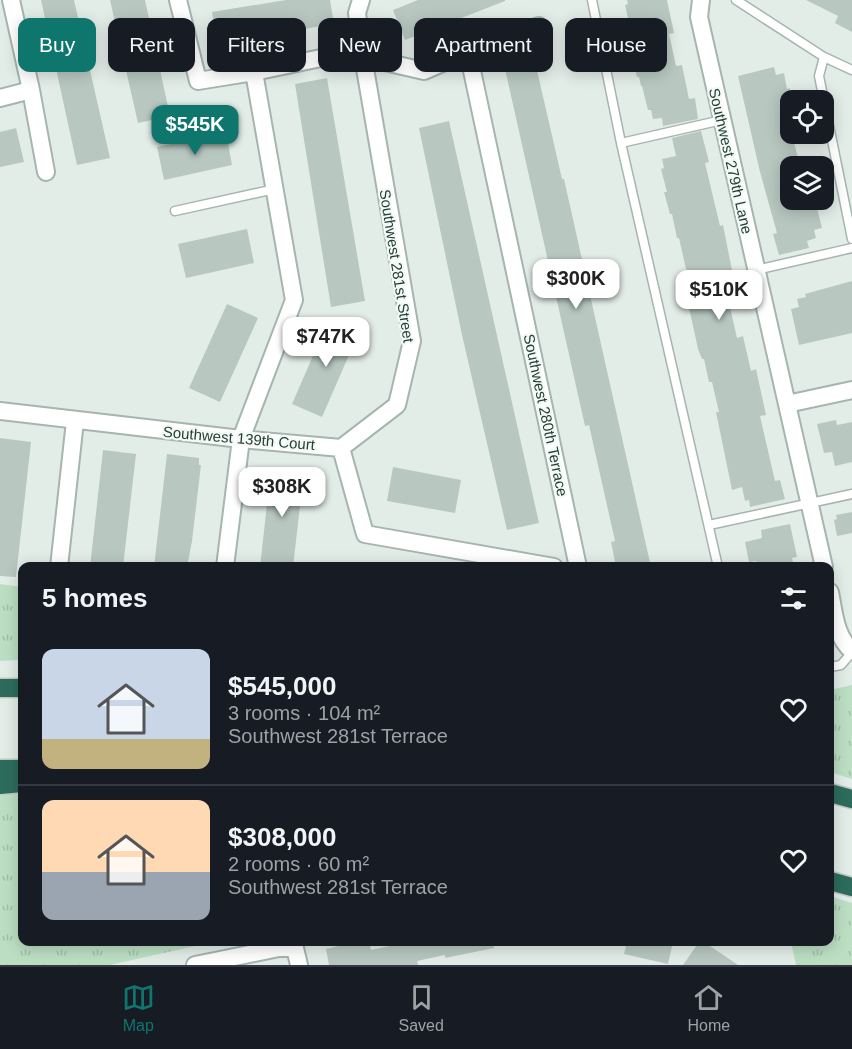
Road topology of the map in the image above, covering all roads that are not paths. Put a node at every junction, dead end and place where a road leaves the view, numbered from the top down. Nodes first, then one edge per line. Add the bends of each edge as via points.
1 (11, 0) edge
2 (178, 0) edge
3 (361, 0) edge
4 (592, 0) edge
5 (701, 0) edge
6 (736, 0) edge
7 (358, 18) edge
8 (824, 57) junction
9 (852, 70) edge
10 (254, 72) joint
11 (366, 72) edge
12 (472, 72) edge
13 (32, 90) junction
14 (0, 98) edge
15 (722, 120) junction
16 (621, 143) junction
17 (46, 172) dead end
18 (275, 189) junction
19 (175, 211) dead end
20 (852, 239) edge
21 (852, 248) edge
22 (756, 270) junction
23 (852, 390) edge
24 (787, 404) junction
25 (0, 411) edge
26 (75, 421) junction
27 (241, 439) junction
28 (341, 447) junction
29 (852, 494) edge
30 (809, 503) junction
31 (709, 525) junction
32 (60, 562) edge
33 (226, 562) edge
34 (525, 562) edge
35 (577, 562) edge
36 (717, 562) edge
37 (823, 562) edge
38 (834, 612) edge
39 (852, 651) edge
40 (834, 666) edge
41 (0, 688) edge
42 (18, 688) edge
43 (18, 769) edge
44 (0, 770) edge
45 (18, 783) edge
46 (0, 785) edge
47 (834, 794) edge
48 (852, 799) edge
49 (834, 881) edge
50 (852, 887) edge
51 (195, 965) edge
52 (299, 965) edge

1 - 13 street
2 - 10 street via 198,81
3 - 7 street, Southwest 281st Street
4 - 16 lane
5 - 15 street, Southwest 279th Lane via 699,17
6 - 8 lane
8 - 9 lane
8 - 20 lane via 819,76
10 - 18 street
11 - 28 street, Southwest 281st Street via 412,341 397,405
12 - 35 street, Southwest 280th Terrace
13 - 14 street
13 - 17 street
15 - 16 lane
15 - 22 street, Southwest 279th Lane
16 - 31 lane
18 - 19 lane
18 - 27 street via 294,300
21 - 22 lane
22 - 24 street, Southwest 279th Lane
23 - 24 street
24 - 30 street, Southwest 279th Lane
25 - 26 street, Southwest 139th Court
26 - 27 street, Southwest 139th Court
26 - 32 street
27 - 28 street, Southwest 139th Court
27 - 33 street
28 - 34 street via 365,534
29 - 30 lane
30 - 31 lane
30 - 37 street, Southwest 279th Lane
31 - 36 lane
38 - 39 street via 838,632
39 - 40 lane via 841,665
41 - 42 highway
43 - 44 highway
45 - 46 highway
47 - 48 highway
49 - 50 highway
51 - 52 street via 279,948 295,948

